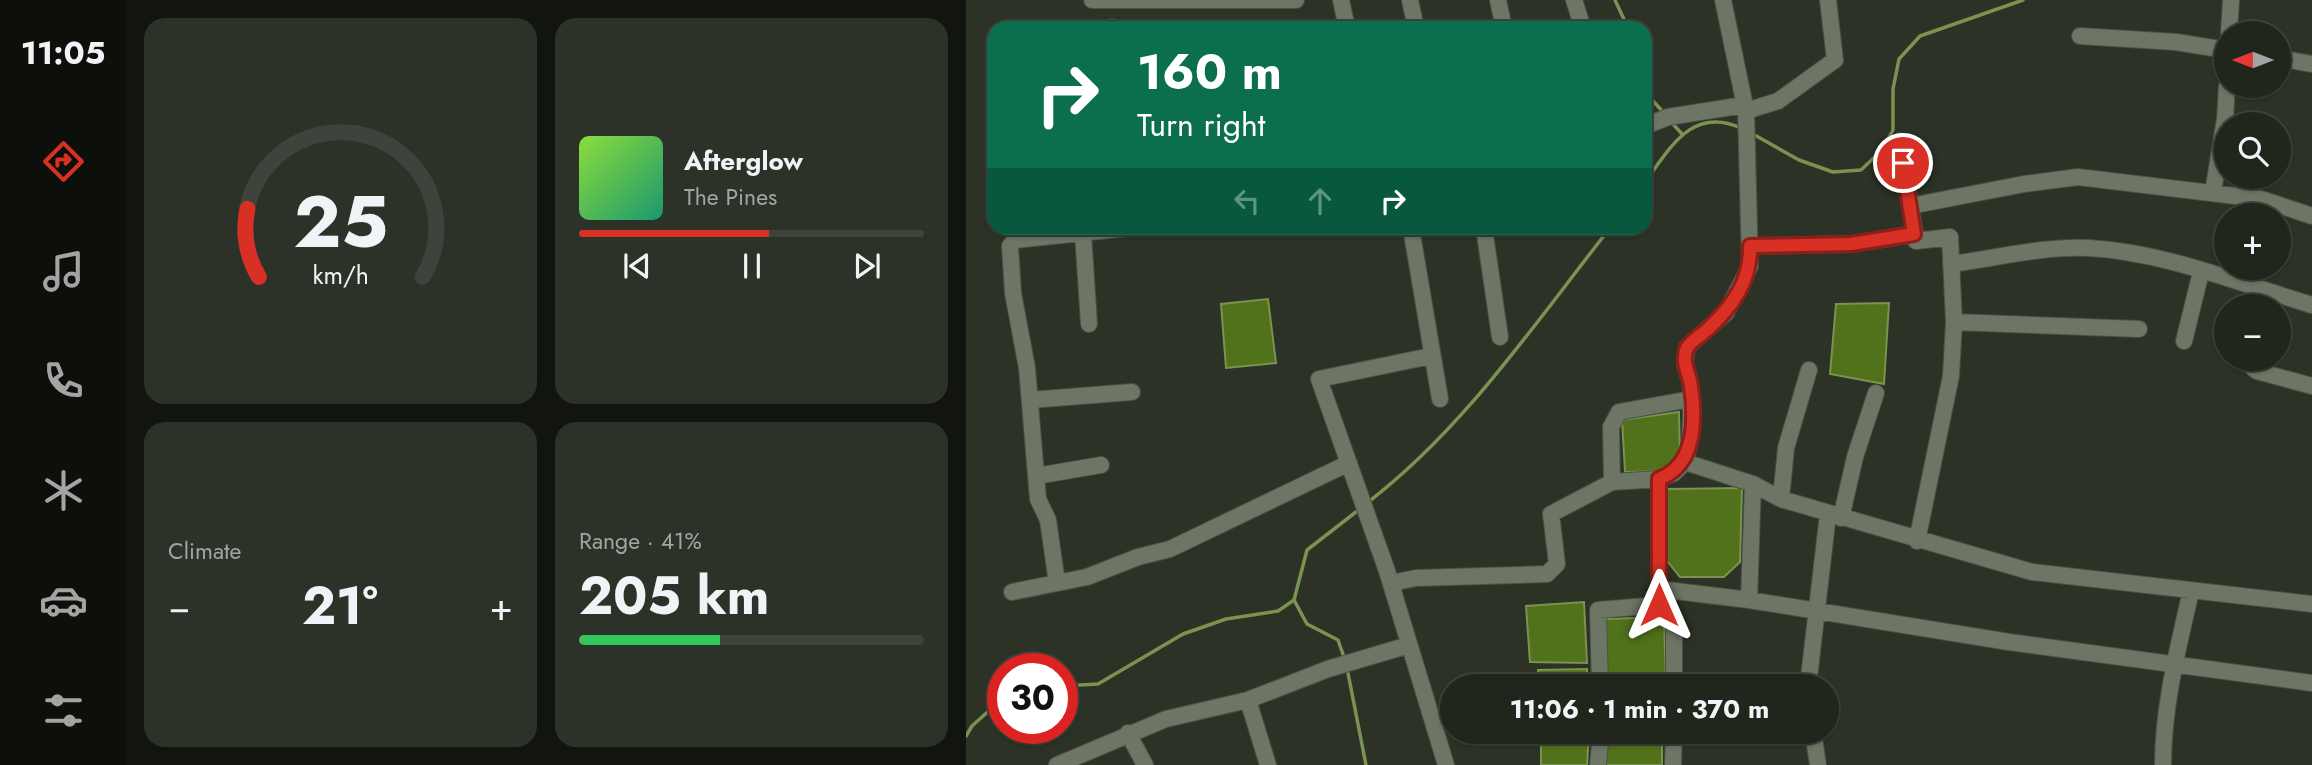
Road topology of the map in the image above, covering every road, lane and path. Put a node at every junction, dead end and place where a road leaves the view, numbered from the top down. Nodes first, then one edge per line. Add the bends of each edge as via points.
1 (1092, 0) edge
2 (1296, 0) edge
3 (1341, 0) edge
4 (1410, 0) edge
5 (1498, 0) edge
6 (1574, 0) edge
7 (1723, 0) edge
8 (1828, 0) edge
9 (2231, 0) edge
10 (1162, 1) edge
11 (1346, 21) edge
12 (1414, 21) edge
13 (1502, 21) edge
14 (1581, 21) edge
15 (2230, 21) edge
16 (2080, 36) dead end
17 (2214, 48) edge
18 (2291, 60) edge
19 (2312, 64) edge
20 (2226, 98) edge
21 (1745, 108) junction
22 (1652, 123) edge
23 (1900, 141) dead end
24 (2213, 192) junction
25 (1910, 206) junction
26 (2312, 216) edge
27 (1914, 234) junction
28 (1064, 235) edge
29 (1083, 235) edge
30 (1412, 235) edge
31 (1485, 235) edge
32 (1750, 246) junction
33 (1951, 264) junction
34 (2201, 272) junction
35 (2256, 294) edge
36 (2291, 302) edge
37 (2312, 305) edge
38 (1954, 322) junction
39 (1088, 324) dead end
40 (2140, 330) dead end
41 (1500, 337) dead end
42 (2184, 341) dead end
43 (1431, 356) junction
44 (1809, 370) dead end
45 (2257, 371) edge
46 (2312, 386) edge
47 (1132, 391) dead end
48 (1876, 393) dead end
49 (1440, 399) dead end
50 (1691, 399) junction
51 (1030, 400) junction
52 (1685, 461) junction
53 (1349, 463) junction
54 (1101, 465) dead end
55 (1036, 476) junction
56 (1659, 479) junction
57 (1612, 482) junction
58 (1753, 484) junction
59 (1781, 499) junction
60 (1835, 516) junction
61 (1917, 541) junction
62 (1057, 583) junction
63 (1391, 583) junction
64 (2191, 591) junction
65 (1012, 593) dead end
66 (1659, 597) junction
67 (1749, 600) junction
68 (2312, 604) edge
69 (1816, 611) junction
70 (1409, 645) junction
71 (2175, 664) junction
72 (1600, 674) edge
73 (1674, 674) edge
74 (1809, 674) edge
75 (2312, 683) edge
76 (1248, 700) junction
77 (1128, 733) junction
78 (1600, 744) edge
79 (1674, 744) edge
80 (1815, 744) edge
81 (1057, 765) edge
82 (1145, 765) edge
83 (1268, 765) edge
84 (1446, 765) edge
85 (1598, 765) edge
86 (1673, 765) edge
87 (1818, 765) edge
88 (2163, 765) edge

1 - 10 street
2 - 10 street
3 - 11 street
4 - 12 street
5 - 13 street
6 - 14 street
7 - 21 street
8 - 21 street via 1835,60 1778,101
9 - 15 street
16 - 17 street
18 - 19 street
20 - 24 street
21 - 22 street via 1668,117
21 - 32 street
23 - 25 street
24 - 25 street via 2078,177
24 - 26 street via 2273,202
25 - 27 street
27 - 32 street via 1851,244
27 - 33 street via 1916,242 1950,237
28 - 51 street via 1015,240 1010,246
29 - 39 street
30 - 43 street
31 - 41 street
32 - 50 street via 1747,274 1726,313 1687,347
33 - 34 street via 2093,248
33 - 38 street
34 - 35 street
34 - 42 street
36 - 37 street
38 - 40 street
38 - 61 street via 1951,376
43 - 49 street
43 - 53 street via 1319,379
44 - 59 street via 1786,448
45 - 46 street
47 - 51 street
48 - 60 street
50 - 52 street
50 - 57 street via 1619,412 1611,427
51 - 55 street
52 - 56 street via 1674,473
52 - 58 street
53 - 62 street via 1170,550
53 - 63 street
54 - 55 street
55 - 62 street
56 - 57 street
56 - 66 street
57 - 63 street via 1551,514 1557,564 1547,574 1416,578
58 - 59 street
58 - 67 street
59 - 60 street
60 - 61 street
60 - 69 street
61 - 64 street via 2032,572
62 - 65 street
63 - 70 street
64 - 68 street
64 - 71 street
66 - 67 street
66 - 72 street via 1598,610
66 - 73 street via 1674,622
67 - 69 street
69 - 71 street
69 - 74 street
70 - 76 street
70 - 84 street
71 - 75 street
71 - 88 street
76 - 77 street
76 - 83 street
77 - 81 street
77 - 82 street
78 - 85 street
79 - 86 street
80 - 87 street

